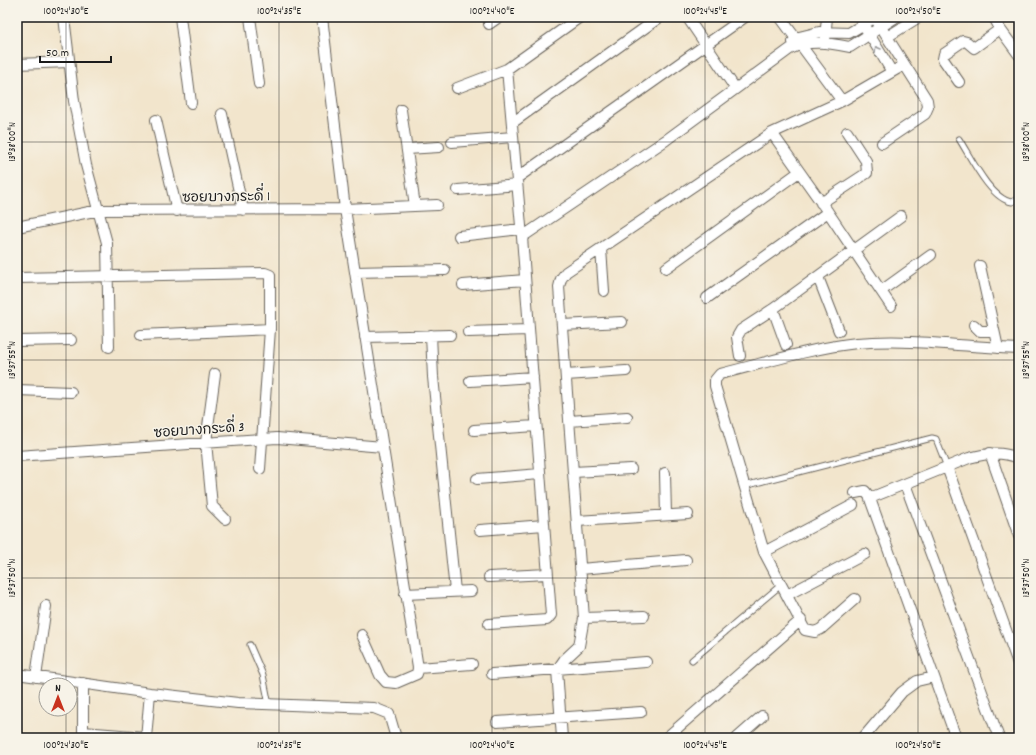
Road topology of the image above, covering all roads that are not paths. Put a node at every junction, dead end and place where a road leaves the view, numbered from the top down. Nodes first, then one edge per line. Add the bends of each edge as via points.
1 (64, 17) edge
2 (180, 17) edge
3 (250, 17) edge
4 (322, 17) edge
5 (499, 17) edge
6 (580, 17) edge
7 (660, 17) edge
8 (687, 17) edge
9 (745, 17) edge
10 (780, 17) edge
11 (827, 17) edge
12 (896, 17) edge
13 (919, 17) edge
14 (994, 17) edge
15 (876, 18) edge
16 (489, 24) dead end
17 (880, 28) junction
18 (1000, 29) junction
19 (866, 30) junction
20 (825, 32) junction
21 (887, 37) junction
22 (798, 41) junction
23 (825, 43) junction
24 (706, 46) junction
25 (1019, 54) edge
26 (69, 62) junction
27 (17, 64) edge
28 (904, 65) junction
29 (507, 69) junction
30 (892, 72) junction
31 (959, 82) dead end
32 (259, 84) dead end
33 (457, 88) dead end
34 (735, 88) junction
35 (842, 101) junction
36 (191, 103) dead end
37 (401, 110) dead end
38 (222, 114) dead end
39 (156, 120) dead end
40 (512, 123) junction
41 (847, 132) dead end
42 (772, 133) junction
43 (513, 137) junction
44 (959, 138) dead end
45 (452, 142) dead end
46 (882, 143) dead end
47 (440, 147) dead end
48 (407, 149) junction
49 (798, 172) junction
50 (517, 182) junction
51 (458, 190) dead end
52 (1019, 198) edge
53 (821, 203) junction
54 (437, 205) dead end
55 (415, 206) junction
56 (345, 209) junction
57 (98, 210) junction
58 (243, 210) junction
59 (177, 211) junction
60 (828, 212) junction
61 (901, 216) dead end
62 (17, 227) edge
63 (522, 233) junction
64 (459, 236) dead end
65 (601, 249) junction
66 (853, 251) junction
67 (931, 255) dead end
68 (980, 266) dead end
69 (666, 268) dead end
70 (445, 270) dead end
71 (355, 272) junction
72 (108, 275) junction
73 (818, 277) junction
74 (17, 278) edge
75 (525, 280) junction
76 (463, 285) dead end
77 (604, 291) dead end
78 (881, 291) junction
79 (707, 298) dead end
80 (891, 306) dead end
81 (773, 309) junction
82 (622, 322) dead end
83 (974, 324) dead end
84 (562, 325) junction
85 (270, 329) junction
86 (529, 330) junction
87 (839, 331) dead end
88 (994, 331) junction
89 (468, 332) dead end
90 (450, 334) dead end
91 (141, 335) dead end
92 (431, 335) junction
93 (366, 337) junction
94 (71, 340) dead end
95 (17, 341) edge
96 (786, 345) dead end
97 (109, 347) dead end
98 (998, 348) junction
99 (1019, 349) edge
100 (740, 356) dead end
101 (626, 371) dead end
102 (216, 374) dead end
103 (566, 375) junction
104 (533, 376) junction
105 (470, 381) dead end
106 (17, 390) edge
107 (71, 392) dead end
108 (627, 417) dead end
109 (569, 421) junction
110 (536, 426) junction
111 (474, 430) dead end
112 (263, 439) junction
113 (206, 442) junction
114 (383, 447) junction
115 (990, 453) junction
116 (17, 456) edge
117 (1019, 458) edge
118 (948, 467) junction
119 (260, 469) dead end
120 (631, 469) dead end
121 (573, 472) junction
122 (665, 473) dead end
123 (540, 474) junction
124 (477, 479) dead end
125 (905, 484) junction
126 (744, 486) junction
127 (855, 493) dead end
128 (870, 498) junction
129 (853, 505) dead end
130 (688, 514) dead end
131 (666, 515) junction
132 (225, 519) dead end
133 (577, 521) junction
134 (544, 525) junction
135 (480, 530) dead end
136 (1019, 536) edge
137 (764, 552) junction
138 (865, 554) dead end
139 (686, 560) dead end
140 (580, 569) junction
141 (547, 574) junction
142 (489, 577) dead end
143 (781, 585) junction
144 (454, 591) junction
145 (471, 591) dead end
146 (405, 594) junction
147 (787, 595) junction
148 (855, 599) dead end
149 (46, 606) dead end
150 (644, 616) dead end
151 (584, 618) junction
152 (801, 620) junction
153 (489, 624) dead end
154 (362, 635) dead end
155 (250, 645) dead end
156 (692, 660) dead end
157 (646, 662) dead end
158 (472, 664) dead end
159 (1019, 666) edge
160 (418, 668) junction
161 (557, 670) junction
162 (17, 674) edge
163 (492, 674) dead end
164 (36, 677) junction
165 (934, 677) junction
166 (83, 682) junction
167 (150, 693) junction
168 (269, 705) junction
169 (641, 712) dead end
170 (762, 716) dead end
171 (561, 718) junction
172 (497, 722) dead end
173 (679, 734) edge
174 (83, 735) edge
175 (146, 737) edge
176 (396, 738) edge
177 (562, 738) edge
178 (666, 738) edge
179 (737, 738) edge
180 (863, 738) edge
181 (956, 738) edge
182 (999, 738) edge

1 - 26 street
2 - 36 street
3 - 32 street
4 - 56 street
5 - 16 street
6 - 29 street
7 - 40 street
8 - 24 street
9 - 24 street
10 - 22 street
11 - 20 street
12 - 17 street
13 - 21 street
14 - 18 street
15 - 17 street
15 - 19 street
17 - 19 street
17 - 21 street
18 - 25 street
18 - 31 street via 974,48 962,41 944,54 943,59
19 - 20 street via 849,33
19 - 23 street via 850,47
30 -> 19 street
20 - 22 street
20 - 23 street
21 - 28 street
22 - 23 street
22 - 34 street
22 - 35 street
24 - 34 street
24 - 50 street
26 - 27 street
26 - 57 street via 86,165
28 - 30 street
28 - 46 street via 927,100 928,107 925,114
29 - 33 street
29 - 40 street
30 - 35 street
34 - 63 street via 666,140
35 - 42 street
37 - 48 street
38 - 58 street
39 - 59 street
40 - 43 street
41 - 53 street via 866,161 867,173
42 - 49 street
42 - 65 street
43 - 45 street
43 - 50 street
44 - 52 lane via 994,194 1005,201 1012,202
47 - 48 street
48 - 55 street
49 - 53 street
49 - 69 street
50 - 51 street
50 - 63 street
53 - 60 street
54 - 55 street, ซอยบางกระดี่ 1
55 - 56 street, ซอยบางกระดี่ 1
56 - 58 street, ซอยบางกระดี่ 1
56 - 71 street
57 - 59 street, ซอยบางกระดี่ 1
57 - 62 street, ซอยบางกระดี่ 1
57 - 72 street via 107,243
58 - 59 street, ซอยบางกระดี่ 1
60 - 66 street
60 - 79 street
61 - 66 street
63 - 64 street
63 - 75 street
65 - 77 street
65 - 84 street via 566,272 561,279 559,287
66 - 73 street
66 - 78 street
67 - 78 street
68 - 88 street
70 - 71 street
71 - 93 street
72 - 74 street
72 - 85 street via 265,273 270,275 271,280
72 - 97 street
73 - 81 street
73 - 87 street
75 - 76 street
75 - 86 street
78 - 80 street
81 - 96 street
81 - 100 street via 738,333
82 - 84 street
83 - 88 street via 980,331
84 - 103 street
85 - 91 street
85 - 112 street
86 - 89 street
86 - 104 street
88 - 98 street
90 - 92 street
92 - 93 street
92 - 144 street
93 - 114 street
94 - 95 street
98 - 99 street
98 - 126 street via 857,343 808,352 720,374 716,386
101 - 103 street
102 - 113 street
103 - 109 street
104 - 105 street
104 - 110 street
106 - 107 street
108 - 109 street
109 - 121 street
110 - 111 street
110 - 123 street
112 - 113 street, ซอยบางกระดี่ 3
112 - 114 street, ซอยบางกระดี่ 3
112 - 119 street
113 - 116 street, ซอยบางกระดี่ 3
113 - 132 street via 212,506
114 - 146 street
115 - 117 street
115 - 118 street
115 - 136 street
118 - 125 street
118 - 126 lane via 936,439 932,438
118 - 159 street
120 - 121 street
121 - 133 street
122 - 131 street
123 - 124 street
123 - 134 street
125 - 128 street
125 - 182 street
126 - 137 street
127 - 128 street via 865,491
128 - 165 street
129 - 137 street
130 - 131 street
131 - 133 street
133 - 140 street
134 - 135 street
134 - 141 street
137 - 143 street
138 - 147 street
139 - 140 street
140 - 151 street
141 - 142 street
141 - 153 street via 551,615 549,620
143 - 147 street
143 - 156 lane
144 - 145 street
144 - 146 street
146 - 160 street
147 - 152 street
148 - 152 street via 815,632 805,630
149 - 164 street
150 - 151 street
151 - 161 street via 579,646
152 - 173 street
154 - 160 street via 380,675 386,682 396,683 414,676
155 - 168 lane via 263,675
157 - 161 street
158 - 160 street
161 - 163 street
161 - 171 street
162 - 164 street
164 - 166 street
165 - 180 street via 918,681 902,692
165 - 181 street
166 - 167 street
166 - 174 street
167 - 168 street
167 - 175 street
168 - 176 street via 374,708 389,714
169 - 171 street
170 - 179 street
171 - 172 street
171 - 177 street
173 - 178 street
174 - 175 street

